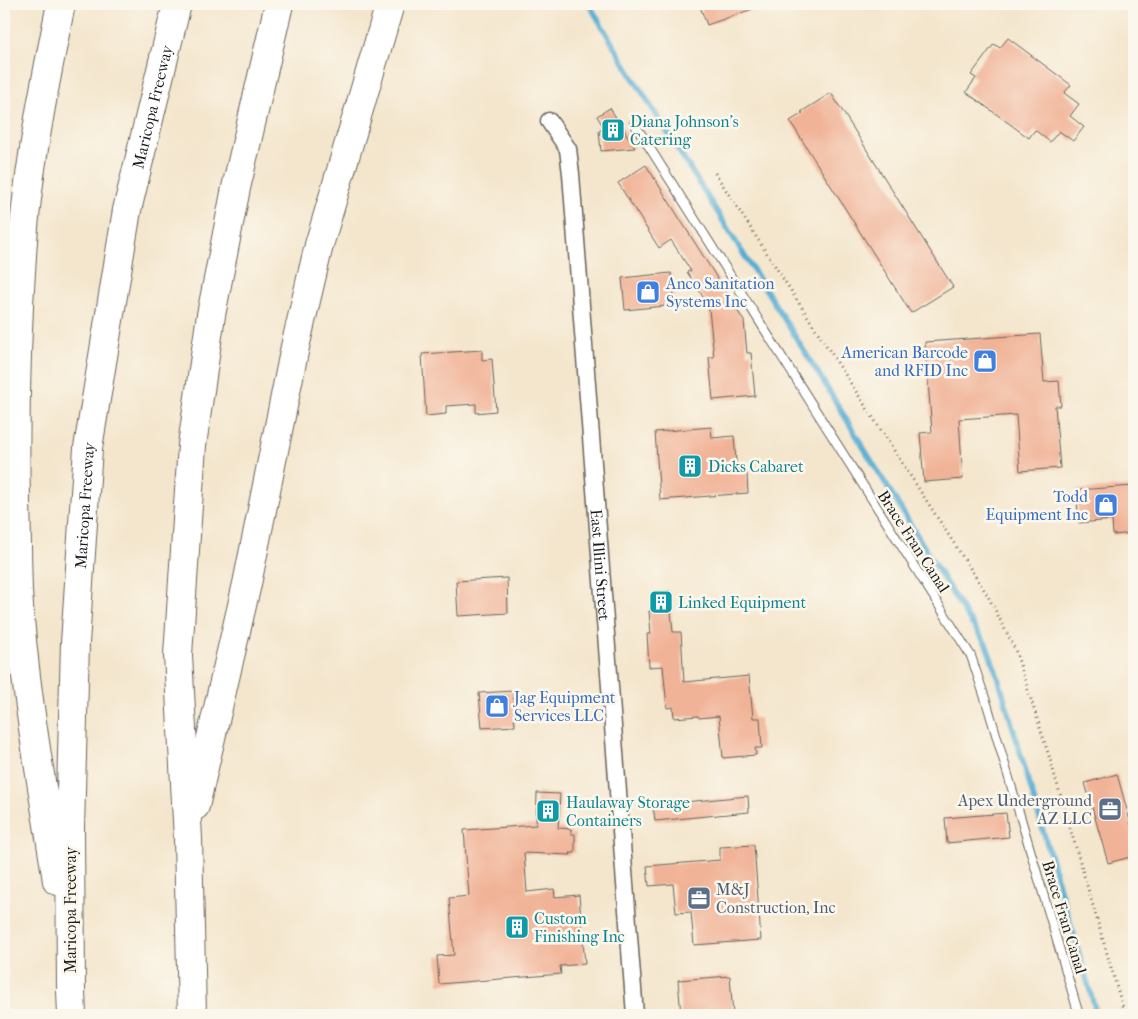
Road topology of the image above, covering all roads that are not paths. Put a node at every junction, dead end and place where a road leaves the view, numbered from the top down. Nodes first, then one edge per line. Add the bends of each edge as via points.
1 (61, 4) edge
2 (177, 4) edge
3 (279, 4) edge
4 (390, 4) edge
5 (549, 121) dead end
6 (634, 123) dead end
7 (188, 839) junction
8 (70, 970) junction
9 (72, 1015) edge
10 (192, 1015) edge
11 (635, 1015) edge
12 (1079, 1015) edge

1 - 8 highway via 41,102 24,226 15,433 22,641
2 - 8 highway, Maricopa Freeway via 127,210 88,448 75,643
3 - 7 highway via 236,188 192,445 178,655
4 - 7 highway via 348,144 295,347 247,584
5 - 11 street, East Illini Street via 568,149 571,174
6 - 12 lane, Brace Fran Canal via 971,656
7 - 10 highway
8 - 9 highway, Maricopa Freeway

